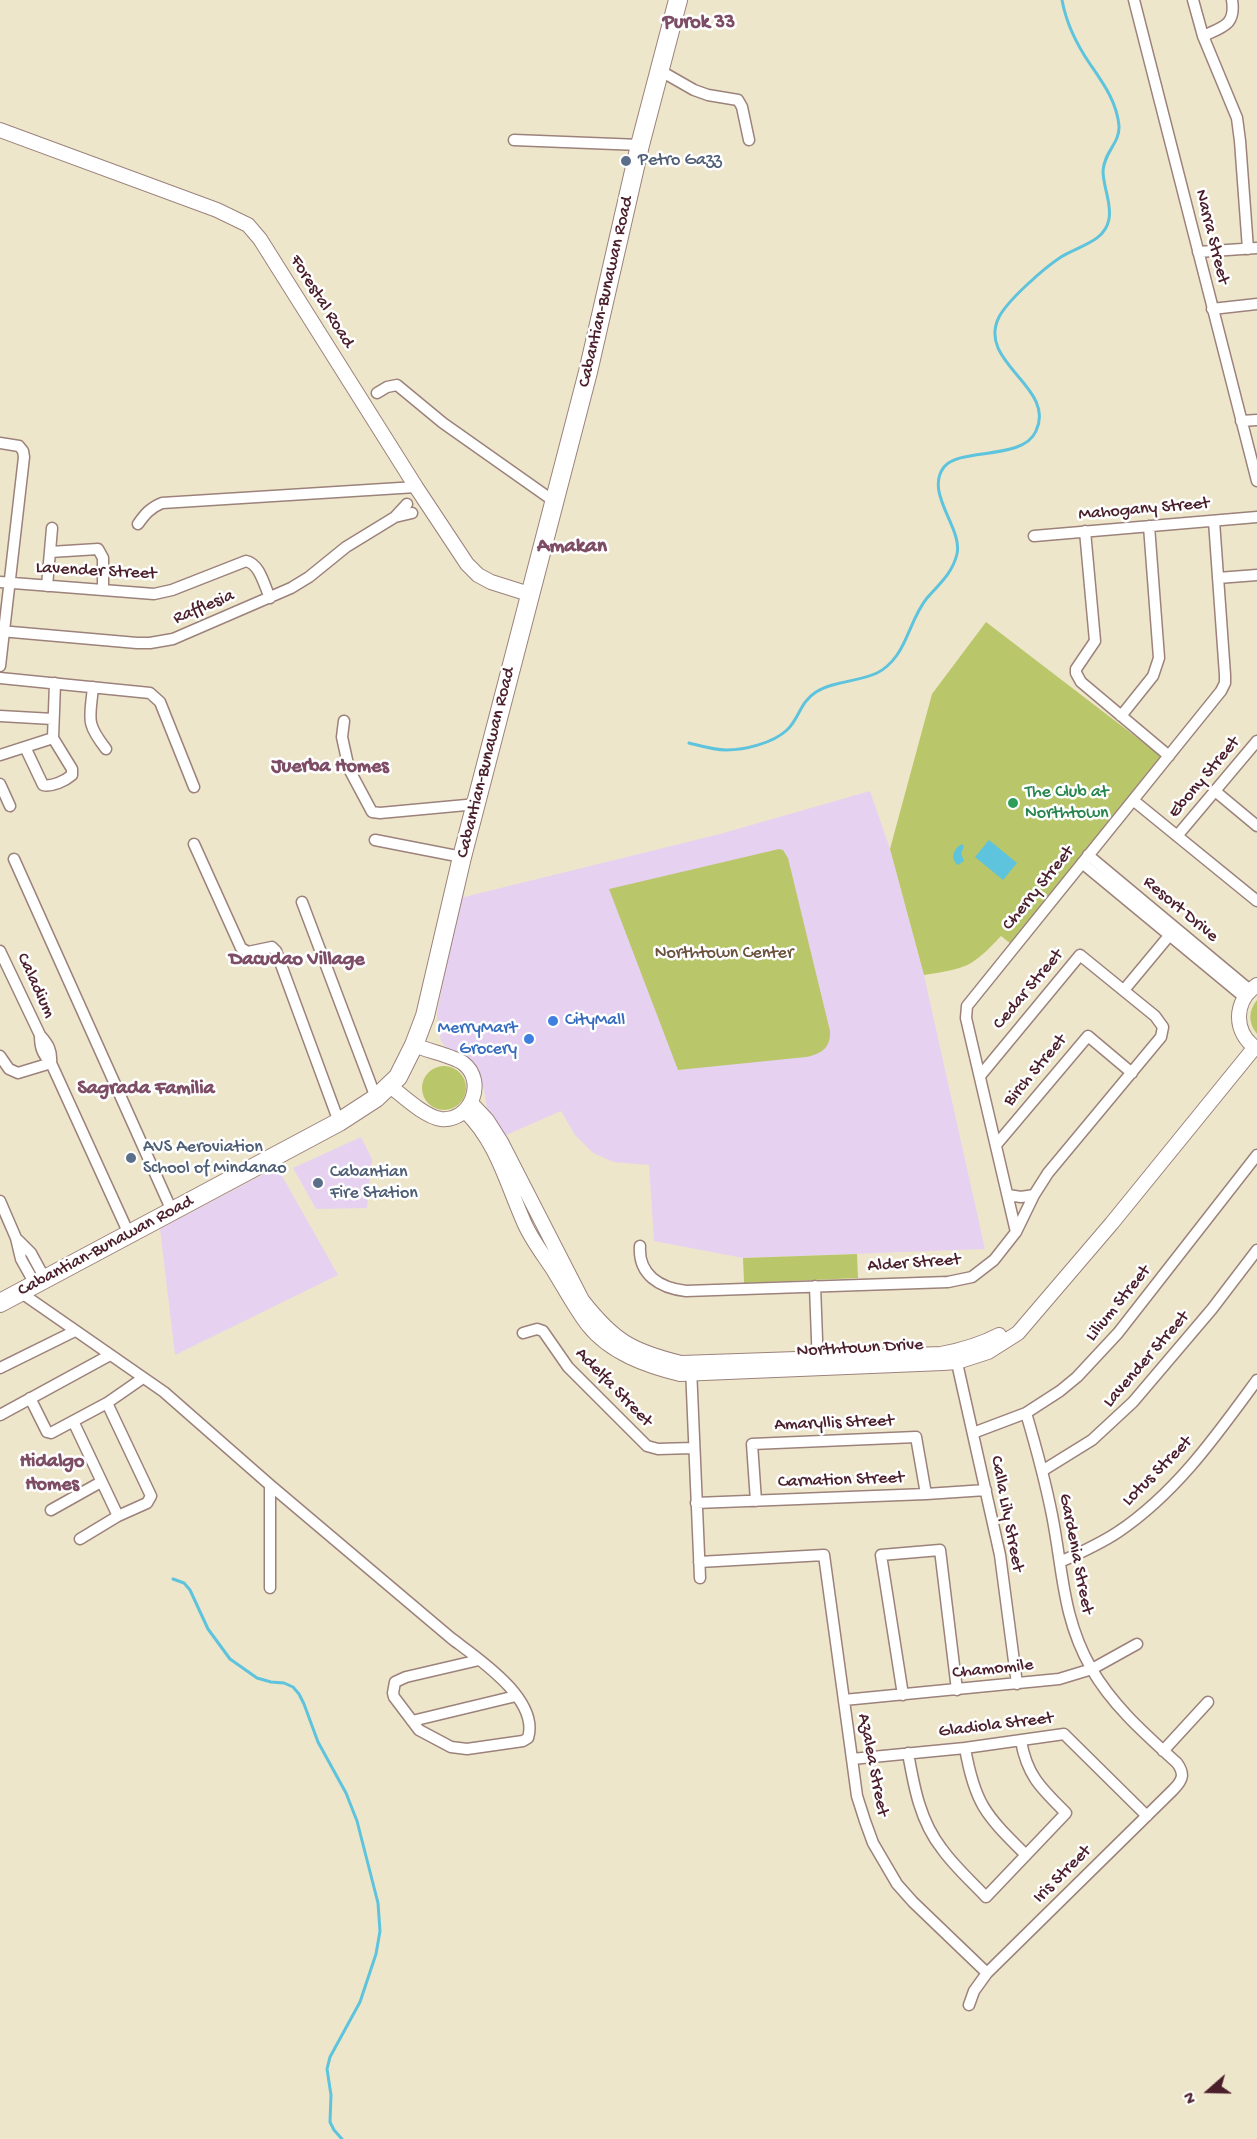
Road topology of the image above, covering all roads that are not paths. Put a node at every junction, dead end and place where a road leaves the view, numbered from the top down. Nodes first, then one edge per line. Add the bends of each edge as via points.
1 (678, 0) edge
2 (1134, 0) edge
3 (1193, 0) edge
4 (1232, 0) edge
5 (1203, 36) junction
6 (659, 70) junction
7 (0, 130) edge
8 (749, 140) dead end
9 (514, 141) dead end
10 (640, 145) junction
11 (1253, 248) edge
12 (1198, 252) junction
13 (1257, 304) edge
14 (1212, 309) junction
15 (377, 393) dead end
16 (1257, 420) edge
17 (1241, 421) junction
18 (0, 443) edge
19 (1257, 481) edge
20 (416, 502) junction
21 (555, 502) junction
22 (1257, 517) edge
23 (1214, 521) junction
24 (138, 524) dead end
25 (1149, 526) junction
26 (52, 528) dead end
27 (1085, 531) junction
28 (1034, 536) dead end
29 (50, 552) junction
30 (1257, 575) edge
31 (1218, 578) junction
32 (5, 583) edge
33 (47, 586) junction
34 (103, 590) junction
35 (529, 594) junction
36 (270, 598) junction
37 (2, 631) edge
38 (0, 666) edge
39 (0, 678) edge
40 (55, 683) junction
41 (93, 687) junction
42 (0, 716) edge
43 (1121, 716) junction
44 (53, 719) junction
45 (344, 720) dead end
46 (53, 738) junction
47 (1257, 741) edge
48 (25, 747) junction
49 (106, 749) dead end
50 (0, 755) edge
51 (1169, 756) junction
52 (0, 784) edge
53 (194, 787) dead end
54 (1215, 791) junction
55 (1133, 800) junction
56 (477, 804) junction
57 (10, 806) dead end
58 (1257, 826) edge
59 (1177, 836) junction
60 (375, 840) dead end
61 (194, 844) dead end
62 (462, 857) junction
63 (14, 859) dead end
64 (1085, 859) junction
65 (1257, 901) edge
66 (303, 902) dead end
67 (1172, 931) junction
68 (0, 951) edge
69 (1124, 990) junction
70 (1250, 990) edge
71 (1163, 1027) joint
72 (414, 1045) junction
73 (1253, 1046) edge
74 (0, 1056) edge
75 (51, 1063) junction
76 (1132, 1073) junction
77 (980, 1076) junction
78 (383, 1092) junction
79 (468, 1107) junction
80 (339, 1122) junction
81 (996, 1145) junction
82 (1257, 1155) edge
83 (1008, 1195) junction
84 (1034, 1195) junction
85 (0, 1201) edge
86 (172, 1211) junction
87 (1016, 1232) junction
88 (129, 1234) junction
89 (640, 1246) dead end
90 (1257, 1250) edge
91 (34, 1285) junction
92 (815, 1286) junction
93 (0, 1303) edge
94 (75, 1331) junction
95 (523, 1333) dead end
96 (110, 1355) junction
97 (956, 1357) junction
98 (818, 1364) junction
99 (0, 1368) edge
100 (692, 1368) junction
101 (143, 1378) junction
102 (1257, 1380) edge
103 (30, 1398) junction
104 (107, 1403) junction
105 (1026, 1413) junction
106 (0, 1415) edge
107 (73, 1421) junction
108 (973, 1433) junction
109 (693, 1448) junction
110 (1042, 1471) junction
111 (101, 1482) junction
112 (270, 1485) junction
113 (986, 1490) junction
114 (926, 1494) junction
115 (756, 1501) junction
116 (696, 1503) junction
117 (51, 1510) dead end
118 (118, 1516) junction
119 (80, 1539) dead end
120 (699, 1562) junction
121 (1060, 1562) junction
122 (700, 1578) dead end
123 (270, 1588) dead end
124 (1137, 1644) dead end
125 (479, 1660) junction
126 (1092, 1669) junction
127 (1017, 1684) junction
128 (957, 1690) junction
129 (903, 1695) junction
130 (516, 1696) junction
131 (844, 1701) junction
132 (1208, 1702) dead end
133 (412, 1721) junction
134 (1021, 1741) junction
135 (965, 1748) junction
136 (1163, 1751) junction
137 (908, 1753) junction
138 (852, 1759) junction
139 (1183, 1773) joint
140 (1147, 1816) junction
141 (1026, 1855) junction
142 (987, 1973) junction
143 (969, 2005) dead end

1 - 6 main road, Cabantian-Bunawan Road
2 - 12 street, Narra Street
3 - 5 street
4 - 5 street via 1234,13 1230,22
5 - 11 street via 1237,118
6 - 8 street via 694,90 738,100
6 - 10 main road, Cabantian-Bunawan Road
7 - 20 street, Forestal Road via 248,225 261,239
9 - 10 street
10 - 21 main road, Cabantian-Bunawan Road
11 - 12 street
12 - 14 street, Narra Street
13 - 14 street
14 - 17 street, Narra Street
15 - 21 street via 397,385 443,423
16 - 17 street
17 - 19 street, Narra Street
18 - 32 street via 19,446 24,457
20 - 24 street via 162,503 153,506
20 - 35 street, Forestal Road via 478,575
20 - 36 street, Rafflesia via 299,583
21 - 35 main road, Cabantian-Bunawan Road
22 - 23 street, Mahogany Street
23 - 25 street, Mahogany Street
23 - 31 street, Cherry Street
25 - 27 street, Mahogany Street
25 - 43 street via 1159,658 1153,675
26 - 29 street
27 - 28 street, Mahogany Street
27 - 43 street via 1095,641 1076,673 1081,682
29 - 33 street
29 - 34 street via 98,549 103,558
30 - 31 street
31 - 51 street, Cherry Street via 1225,683
32 - 33 street, Lavender Street
32 - 37 street
33 - 34 street, Lavender Street
34 - 36 street, Lavender Street via 163,593 246,561 257,568
35 - 56 main road, Cabantian-Bunawan Road
36 - 37 street, Rafflesia via 173,639 150,643
37 - 38 street
39 - 40 street
40 - 41 street
40 - 44 street
41 - 49 street via 90,722 93,733
41 - 53 street via 145,692 158,698
42 - 44 street
43 - 51 street
44 - 46 street
45 - 56 street via 342,737 349,769 372,812
46 - 48 street
46 - 48 street via 72,772 68,778 49,786 41,784
47 - 54 street, Ebony Street
48 - 50 street
51 - 55 street, Cherry Street
52 - 57 street
54 - 58 street
54 - 59 street, Ebony Street
55 - 59 street
55 - 64 street, Cherry Street
56 - 62 main road, Cabantian-Bunawan Road
59 - 65 street
60 - 62 street
61 - 80 street via 241,948 248,952 272,947 276,951
62 - 72 main road, Cabantian-Bunawan Road via 432,993
63 - 86 street
64 - 67 street, Resort Drive
64 - 77 street, Cherry Street via 967,1006 966,1018
66 - 78 street
67 - 69 street
67 - 70 street, Resort Drive
68 - 75 street, Caladium via 51,1050
69 - 71 street, Cedar Street
69 - 77 street, Cedar Street via 1080,955
70 - 73 street via 1240,1008 1239,1020
71 - 76 street, Alder Street via 1161,1037
72 - 78 main road, Cabantian-Bunawan Road via 403,1068
72 - 79 street via 456,1059 468,1068 474,1081 474,1096
73 - 97 street, Northtown Drive via 1018,1319 999,1335
74 - 75 street via 9,1069 18,1073
75 - 88 street, Caladium
76 - 81 street, Birch Street via 1088,1036
76 - 84 street, Alder Street
77 - 81 street, Cherry Street
78 - 79 street via 435,1117 454,1117
78 - 80 main road, Cabantian-Bunawan Road
79 - 100 street, Northtown Drive via 489,1131 582,1300 598,1320 627,1345
80 - 86 main road, Cabantian-Bunawan Road
81 - 83 street, Cherry Street
82 - 105 street, Lilium Street via 1100,1353 1077,1377
83 - 84 street
83 - 87 street, Cherry Street
84 - 87 street, Alder Street
85 - 91 street via 16,1238 31,1253
86 - 88 main road, Cabantian-Bunawan Road
87 - 92 street, Alder Street via 994,1260 972,1277 948,1282
88 - 91 main road, Cabantian-Bunawan Road
89 - 92 street, Alder Street via 644,1269 651,1278 671,1289 716,1292
90 - 110 street, Lavender Street via 1133,1402 1092,1440
91 - 93 main road, Cabantian-Bunawan Road
91 - 94 street
92 - 98 street
94 - 96 street
94 - 99 street
95 - 109 street, Adelfa Street via 543,1331 568,1367 647,1446
96 - 101 street
96 - 103 street
97 - 98 street, Northtown Drive via 941,1354
97 - 108 street, Calla Lily Street
98 - 100 street, Northtown Drive
100 - 109 street
101 - 104 street
101 - 112 street
102 - 121 street, Lotus Street via 1201,1456 1157,1501 1099,1544
103 - 106 street
103 - 107 street via 47,1432
104 - 107 street
104 - 118 street via 151,1496 147,1503
105 - 108 street, Lilium Street
105 - 110 street, Gardenia Street
107 - 111 street
108 - 113 street, Calla Lily Street
109 - 116 street
110 - 121 street, Gardenia Street
111 - 117 street
111 - 118 street
112 - 123 street
112 - 125 street
113 - 114 street, Carnation Street
113 - 127 street, Calla Lily Street via 1000,1555
114 - 115 street, Carnation Street
114 - 115 street, Amaryllis Street via 916,1437 821,1440 752,1444
115 - 116 street, Carnation Street
116 - 120 street
118 - 119 street
120 - 122 street
120 - 131 street, Azalea Street via 824,1555
121 - 126 street, Gardenia Street via 1066,1608
124 - 126 street, Chamomile
125 - 130 street via 504,1679
125 - 133 street via 395,1682 394,1698
126 - 127 street, Chamomile via 1059,1679
126 - 136 street, Gardenia Street via 1113,1700
127 - 128 street, Chamomile
128 - 129 street, Chamomile
128 - 129 street via 940,1550 881,1555
129 - 131 street, Chamomile
130 - 133 street
130 - 133 street via 530,1726 524,1741 458,1749 425,1735
131 - 138 street, Azalea Street
132 - 136 street
134 - 135 street, Gladiola Street
134 - 140 street, Gladiola Street via 1065,1734
134 - 141 street via 1030,1774 1066,1813
135 - 137 street, Gladiola Street
135 - 141 street via 982,1806
136 - 139 street, Gardenia Street
137 - 138 street, Gladiola Street
137 - 141 street via 928,1827 952,1862 986,1897
138 - 142 street, Azalea Street via 865,1821 897,1884
139 - 140 street, Iris Street via 1180,1783
140 - 142 street, Iris Street
142 - 143 street, Iris Street

